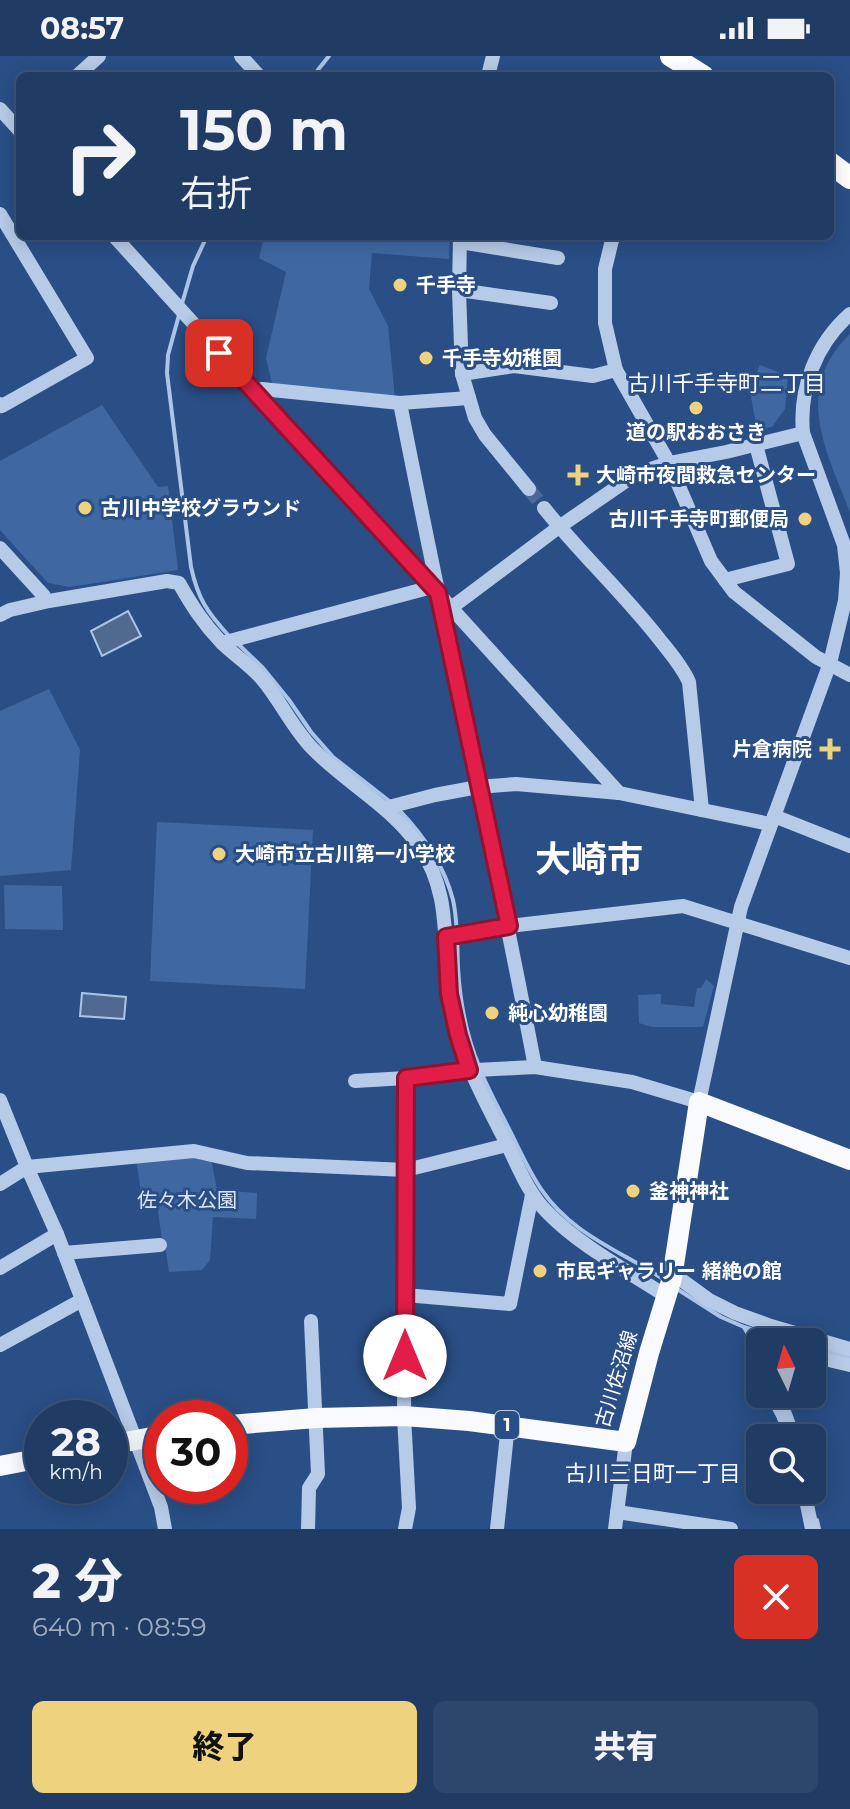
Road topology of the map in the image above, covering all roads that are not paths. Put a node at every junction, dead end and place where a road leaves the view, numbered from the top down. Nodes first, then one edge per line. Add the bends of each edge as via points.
1 (99, 56) edge
2 (241, 56) edge
3 (671, 56) edge
4 (81, 72) edge
5 (255, 72) edge
6 (697, 72) edge
7 (0, 214) edge
8 (118, 240) edge
9 (460, 240) edge
10 (465, 240) edge
11 (612, 240) edge
12 (558, 258) dead end
13 (459, 290) junction
14 (551, 303) dead end
15 (850, 314) edge
16 (616, 370) junction
17 (462, 374) junction
18 (254, 391) junction
19 (469, 398) junction
20 (400, 403) junction
21 (0, 404) edge
22 (803, 433) junction
23 (756, 445) junction
24 (669, 463) junction
25 (529, 489) tunnel mouth
26 (544, 508) tunnel mouth
27 (559, 527) junction
28 (0, 548) edge
29 (725, 580) junction
30 (435, 590) junction
31 (44, 596) dead end
32 (451, 608) junction
33 (0, 615) edge
34 (231, 640) junction
35 (830, 663) junction
36 (850, 675) edge
37 (478, 787) junction
38 (619, 793) junction
39 (391, 806) junction
40 (702, 810) junction
41 (772, 820) junction
42 (850, 846) edge
43 (736, 924) junction
44 (509, 926) junction
45 (454, 936) junction
46 (850, 958) edge
47 (535, 1067) junction
48 (477, 1070) junction
49 (406, 1078) junction
50 (355, 1081) dead end
51 (0, 1102) edge
52 (699, 1102) junction
53 (507, 1145) junction
54 (850, 1160) edge
55 (27, 1167) junction
56 (406, 1170) junction
57 (0, 1184) edge
58 (532, 1195) junction
59 (57, 1234) junction
60 (160, 1245) dead end
61 (64, 1253) junction
62 (0, 1268) edge
63 (669, 1284) junction
64 (405, 1295) junction
65 (82, 1300) junction
66 (311, 1321) dead end
67 (0, 1345) edge
68 (850, 1349) edge
69 (826, 1359) edge
70 (850, 1365) edge
71 (404, 1416) junction
72 (316, 1418) junction
73 (248, 1424) edge
74 (508, 1425) junction
75 (144, 1438) edge
76 (136, 1440) junction
77 (128, 1442) edge
78 (626, 1442) junction
79 (24, 1461) edge
80 (0, 1466) edge
81 (807, 1504) edge
82 (617, 1512) junction
83 (165, 1529) edge
84 (308, 1529) edge
85 (405, 1529) edge
86 (497, 1529) edge
87 (615, 1529) edge
88 (731, 1529) edge
89 (812, 1529) edge

1 - 4 street
2 - 5 street
3 - 6 highway
7 - 21 street via 87,358
8 - 18 street
9 - 13 street
10 - 12 street
11 - 16 street via 605,269 605,323
13 - 14 street
13 - 17 street
15 - 22 street via 814,360
16 - 17 street via 593,376 514,366
16 - 24 street
17 - 19 street
18 - 20 street
18 - 30 street
19 - 20 street
19 - 25 street via 485,435
20 - 30 street
22 - 23 street
22 - 35 street via 846,559 845,601
23 - 24 street
23 - 29 street via 788,564
24 - 27 street via 636,474
24 - 29 street via 711,561
26 - 27 street
27 - 32 street
27 - 40 street via 684,671
28 - 31 street
29 - 35 street via 804,648
30 - 32 street
30 - 34 street
30 - 37 street
32 - 38 street
33 - 34 street via 167,581 179,583 196,613
34 - 39 street via 310,746 346,778
35 - 36 street
35 - 41 street
37 - 38 street via 516,784
37 - 39 street
37 - 44 street
38 - 40 street
39 - 45 street via 435,873
40 - 41 street
41 - 42 street
41 - 43 street
43 - 44 street via 683,906
43 - 46 street
43 - 52 street
44 - 45 street
44 - 47 street
45 - 48 street via 449,994 458,1035
47 - 48 street
47 - 52 street via 632,1082
48 - 49 street
48 - 53 street
49 - 50 street
49 - 56 street
51 - 55 street
52 - 54 main road
52 - 63 main road, 古川佐沼線
53 - 56 street
53 - 58 street
55 - 56 street via 194,1151 247,1163
55 - 57 street
55 - 59 street
56 - 64 street
58 - 63 street via 584,1243
58 - 64 street via 510,1304
59 - 61 street
59 - 62 street
60 - 61 street
61 - 65 street
63 - 68 street via 769,1332
63 - 78 main road, 古川佐沼線
64 - 71 street
65 - 67 street
65 - 76 street
66 - 72 street
69 - 70 street
71 - 72 main road, 古川佐沼線 / 1
71 - 74 main road, 古川佐沼線 / 1
71 - 85 street via 409,1508
72 - 73 main road, 古川佐沼線 / 1
72 - 84 street via 318,1474 309,1488
74 - 78 main road, 古川佐沼線 / 1
74 - 86 street
75 - 76 main road
76 - 77 main road
76 - 83 street
78 - 82 street
79 - 80 main road
81 - 89 street
82 - 87 street
82 - 88 street

